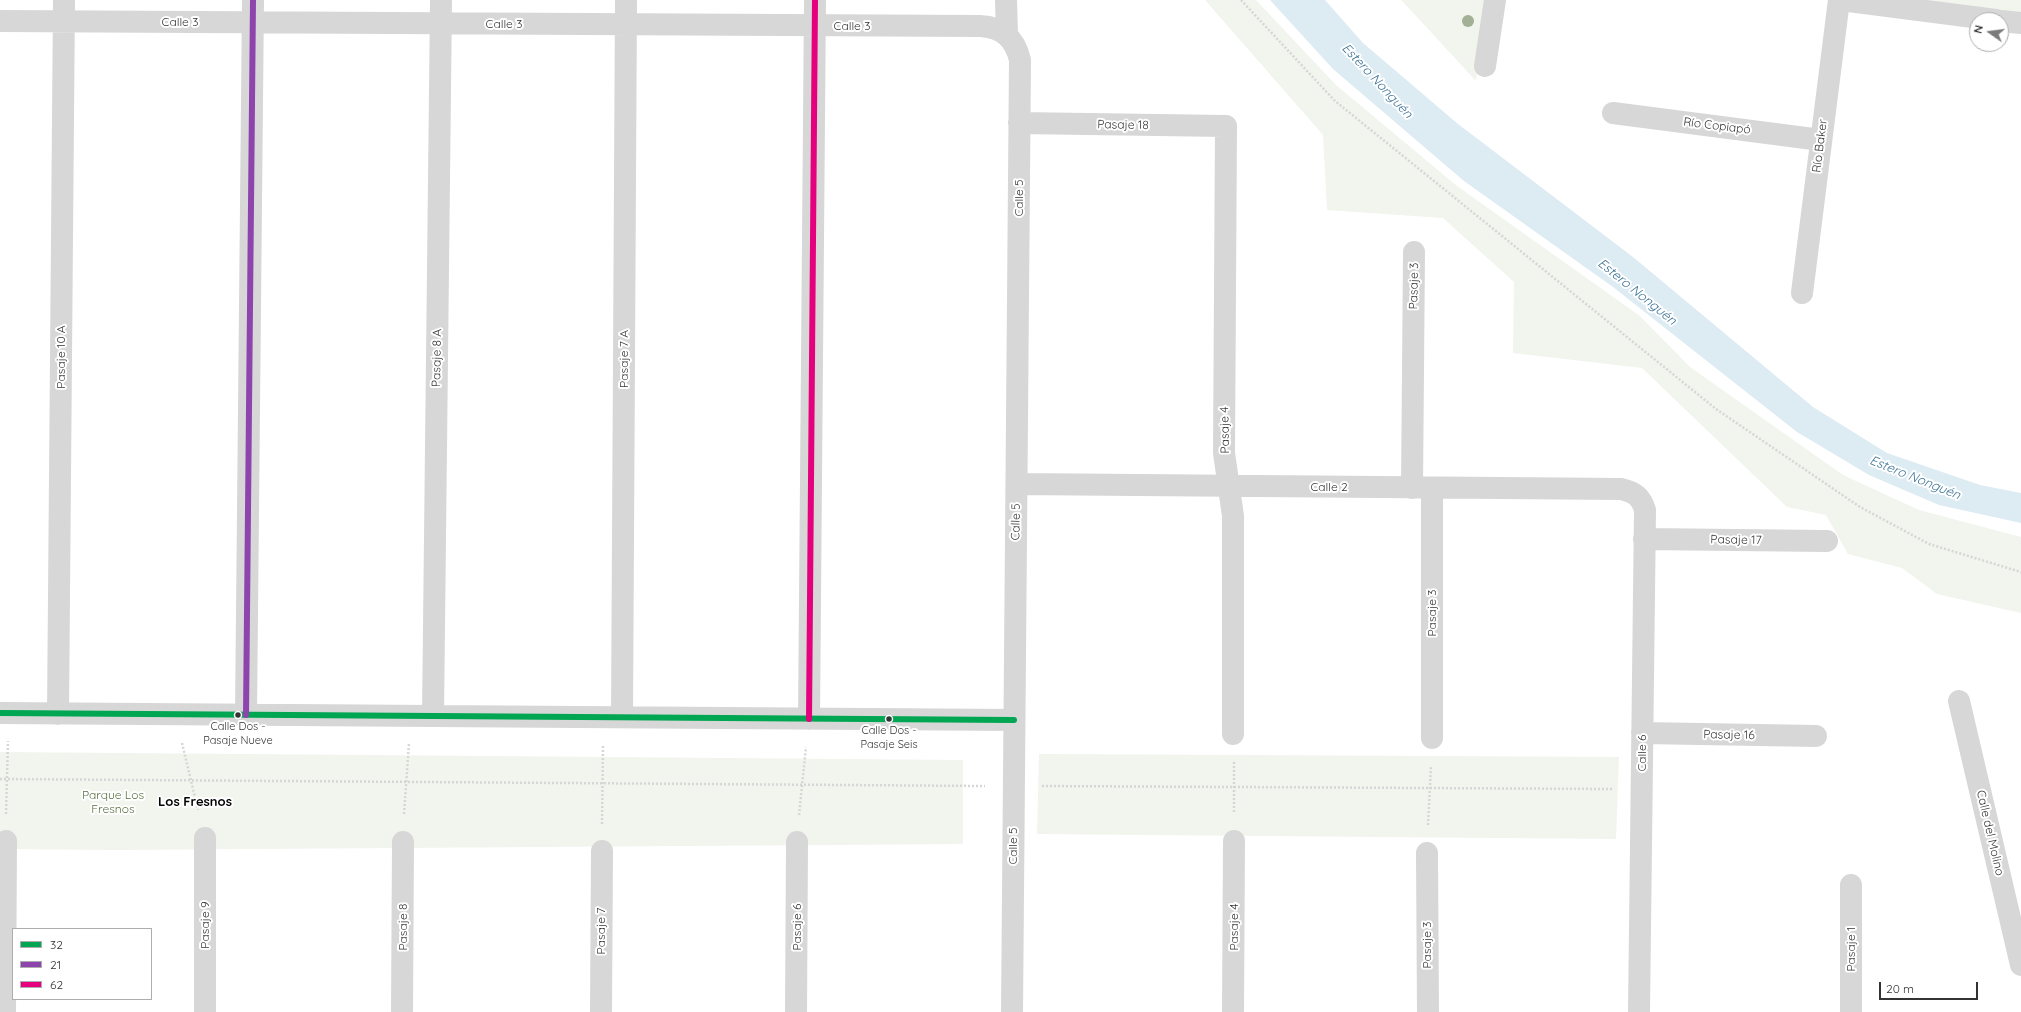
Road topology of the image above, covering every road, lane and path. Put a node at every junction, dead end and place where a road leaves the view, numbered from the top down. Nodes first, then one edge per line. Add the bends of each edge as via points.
1 (64, 0) edge
2 (253, 0) edge
3 (441, 0) edge
4 (626, 0) edge
5 (815, 0) edge
6 (1006, 0) edge
7 (1241, 0) edge
8 (1495, 0) edge
9 (1840, 0) edge
10 (1969, 17) edge
11 (0, 21) edge
12 (64, 21) junction
13 (253, 22) junction
14 (2009, 22) edge
15 (441, 23) junction
16 (2021, 23) edge
17 (626, 24) junction
18 (815, 25) junction
19 (1007, 35) junction
20 (1485, 66) dead end
21 (1613, 113) dead end
22 (1019, 123) junction
23 (1226, 126) joint
24 (1821, 140) junction
25 (1414, 252) dead end
26 (1802, 293) dead end
27 (1017, 484) junction
28 (1229, 486) junction
29 (1422, 488) junction
30 (1639, 496) joint
31 (1644, 539) junction
32 (1827, 541) dead end
33 (2021, 572) edge
34 (1959, 701) dead end
35 (4, 713) edge
36 (58, 714) junction
37 (175, 714) junction
38 (246, 715) junction
39 (412, 716) junction
40 (434, 716) junction
41 (612, 717) junction
42 (809, 719) junction
43 (1014, 720) junction
44 (1642, 733) junction
45 (1233, 734) joint
46 (1816, 736) dead end
47 (1432, 738) joint
48 (0, 779) edge
49 (7, 779) junction
50 (190, 781) junction
51 (406, 782) junction
52 (602, 783) junction
53 (801, 785) junction
54 (1013, 786) junction
55 (1234, 787) junction
56 (1430, 788) junction
57 (1642, 790) junction
58 (205, 838) joint
59 (6, 841) joint
60 (1234, 841) joint
61 (403, 842) joint
62 (797, 842) joint
63 (602, 851) joint
64 (1427, 853) joint
65 (1852, 885) dead end
66 (2021, 965) edge
67 (5, 1012) edge
68 (205, 1012) edge
69 (402, 1012) edge
70 (601, 1012) edge
71 (796, 1012) edge
72 (1012, 1012) edge
73 (1233, 1012) edge
74 (1428, 1012) edge
75 (1639, 1012) edge
76 (1851, 1012) edge

1 - 12 street, Pasaje 10 A
2 - 13 street
3 - 15 street, Pasaje 8 A
4 - 17 street, Pasaje 7 A
5 - 18 street
6 - 19 street
7 - 33 path via 1335,101 1716,409 1860,507 1929,544
8 - 20 street
9 - 10 street
9 - 24 street, Río Baker
11 - 12 street, Calle 3
12 - 13 street, Calle 3
12 - 36 street, Pasaje 10 A
13 - 15 street, Calle 3
13 - 38 street
14 - 16 street
15 - 17 street, Calle 3
15 - 40 street, Pasaje 8 A
17 - 18 street, Calle 3
17 - 41 street, Pasaje 7 A
18 - 19 street, Calle 3 via 985,26
18 - 42 street
19 - 22 street, Calle 5 via 1015,46 1020,60
21 - 24 street, Río Copiapó
22 - 23 street, Pasaje 18
22 - 27 street, Calle 5
23 - 28 street, Pasaje 4 via 1224,453
24 - 26 street, Río Baker
25 - 29 street, Pasaje 3
27 - 28 street, Calle 2
27 - 43 street, Calle 5
28 - 29 street, Calle 2
28 - 45 street, Pasaje 4 via 1233,516
29 - 30 street, Calle 2 via 1621,490 1631,491
29 - 47 street, Pasaje 3
30 - 31 street, Calle 6 via 1645,510
31 - 32 street, Pasaje 17
31 - 44 street, Calle 6
34 - 66 street, Calle del Molino
35 - 36 street
35 - 49 path
36 - 37 street
37 - 38 street
37 - 50 path
38 - 39 street
39 - 40 street
39 - 51 path
40 - 41 street
41 - 42 street
41 - 52 path
42 - 43 street
42 - 53 path
43 - 54 street, Calle 5
44 - 46 street, Pasaje 16
44 - 57 street, Calle 6
45 - 55 path
47 - 56 path
48 - 49 path
49 - 50 path
49 - 59 path
50 - 51 path
50 - 58 path
51 - 52 path
51 - 61 path
52 - 53 path
52 - 63 path
53 - 54 path
53 - 62 path
54 - 55 path
54 - 72 street, Calle 5
55 - 56 path
55 - 60 path
56 - 57 path
56 - 64 path
57 - 75 street, Calle 6
58 - 68 street, Pasaje 9
59 - 67 street
60 - 73 street, Pasaje 4
61 - 69 street, Pasaje 8
62 - 71 street, Pasaje 6
63 - 70 street, Pasaje 7
64 - 74 street, Pasaje 3
65 - 76 street, Pasaje 1

